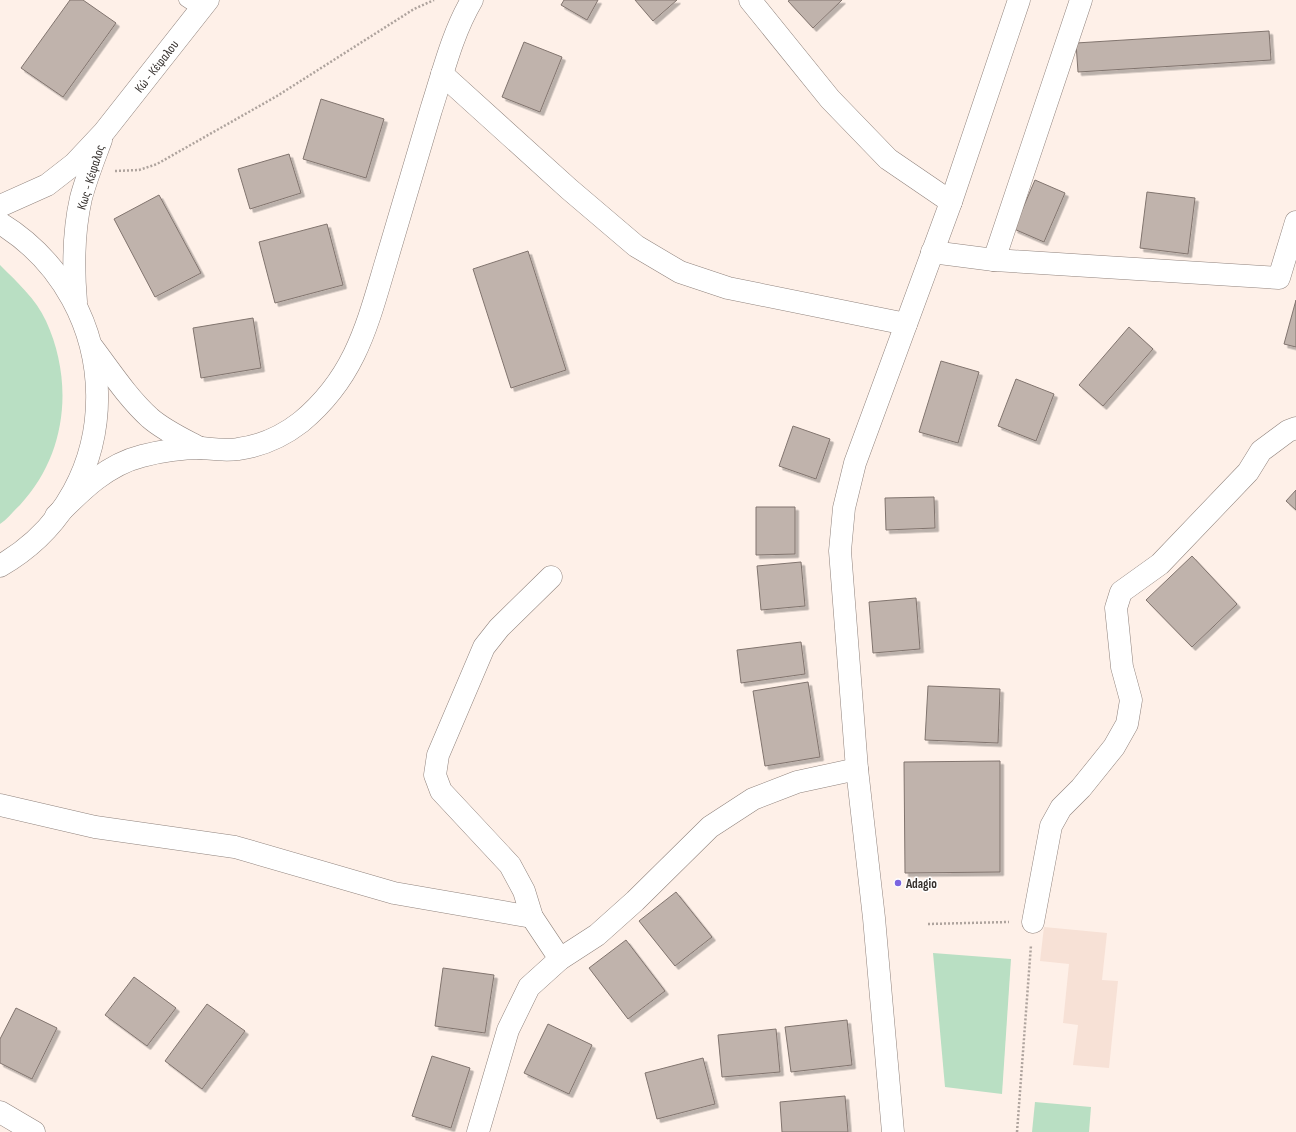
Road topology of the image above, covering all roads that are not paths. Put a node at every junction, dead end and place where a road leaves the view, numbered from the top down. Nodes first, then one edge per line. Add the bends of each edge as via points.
1 (472, 0) edge
2 (750, 0) edge
3 (1019, 0) edge
4 (1081, 0) edge
5 (198, 3) edge
6 (442, 74) junction
7 (104, 132) junction
8 (951, 202) junction
9 (0, 206) edge
10 (1296, 222) edge
11 (0, 223) edge
12 (932, 252) junction
13 (994, 260) junction
14 (1288, 279) edge
15 (76, 305) junction
16 (906, 324) junction
17 (92, 346) junction
18 (1296, 428) edge
19 (200, 448) junction
20 (56, 516) junction
21 (0, 566) edge
22 (551, 577) dead end
23 (857, 769) junction
24 (0, 805) edge
25 (532, 917) junction
26 (1033, 922) road end
27 (560, 959) junction
28 (0, 1112) edge
29 (34, 1132) edge
30 (478, 1132) edge
31 (893, 1132) edge

1 - 6 street via 460,20
2 - 8 street via 830,99 888,160
3 - 8 street
4 - 13 street
5 - 7 street, Κώ - Κέφαλου
6 - 16 street via 636,246 680,272 728,288
6 - 19 street via 368,324 349,367 323,401 281,435 238,450
7 - 9 street, Κως - Κέφαλος via 74,164 47,185
7 - 15 street, Κως - Κέφαλος via 81,198 75,233 73,265
8 - 12 street
10 - 14 street
11 - 15 street via 37,251 65,286
12 - 13 street
12 - 16 street
13 - 14 street
15 - 17 street
16 - 23 street via 856,462 844,508 840,551
17 - 19 street via 136,404 150,418 166,430
17 - 20 street via 98,397 94,429 82,472
18 - 26 street via 1288,431 1261,452 1248,472 1160,564 1121,592 1116,608 1122,667 1131,700 1127,724 1114,747 1061,808 1051,826
19 - 20 street via 141,456 125,462 90,482
20 - 21 street via 25,549
22 - 25 street via 499,628 484,647 438,755 435,775 441,791 510,865 524,891
23 - 27 street via 797,782 753,799 710,827 598,935
23 - 31 street via 874,918
24 - 25 street via 95,828 235,847 394,893
25 - 27 street
27 - 30 street via 529,987 508,1030
28 - 29 street

